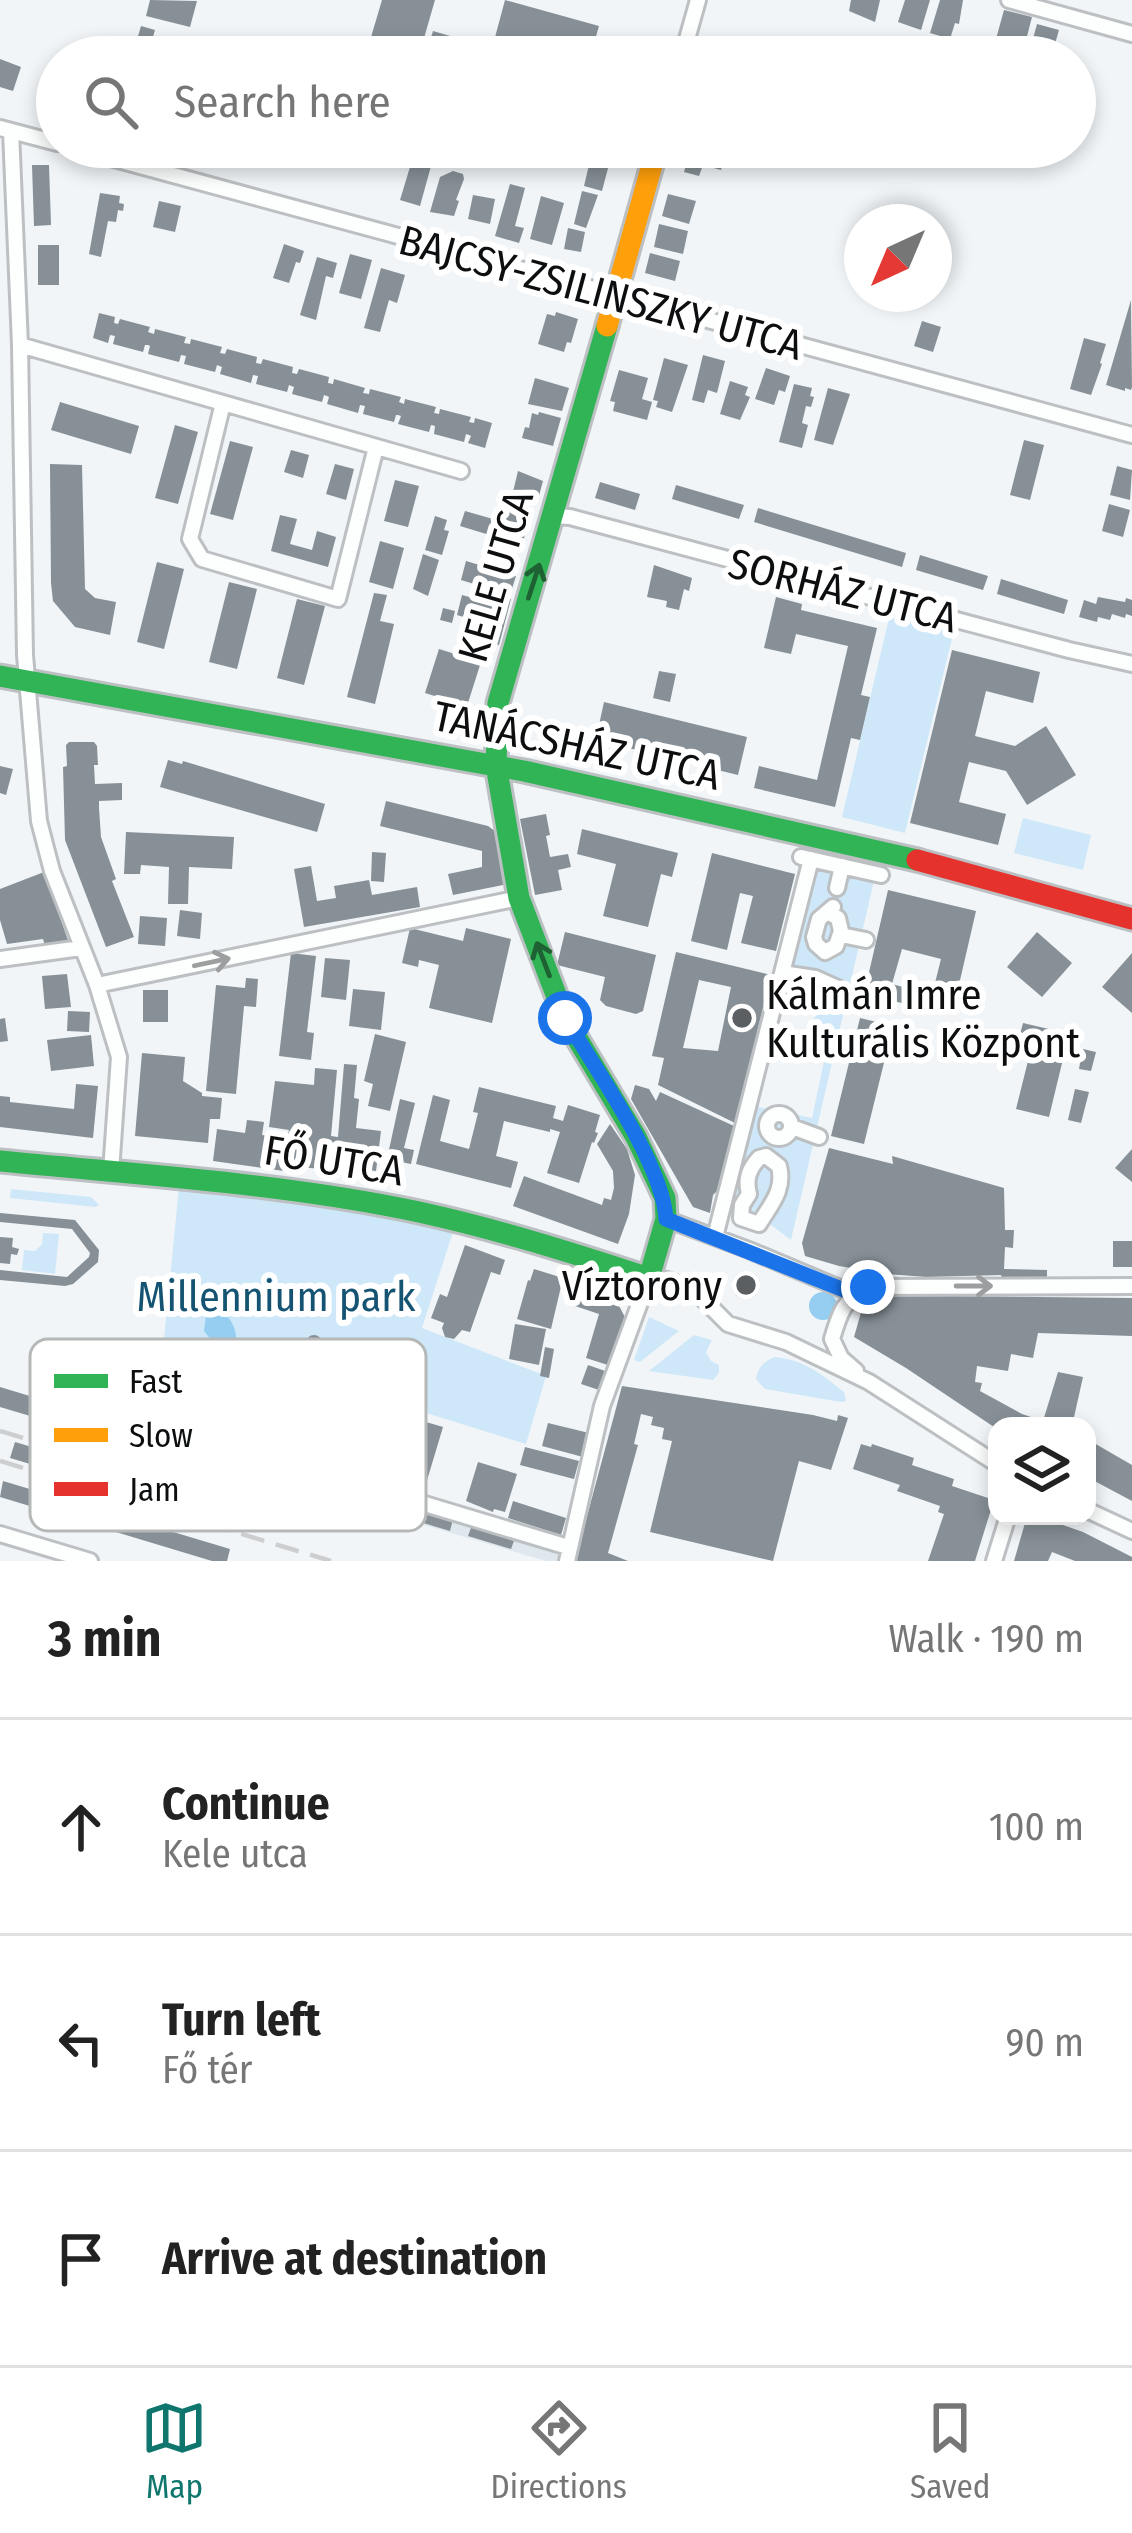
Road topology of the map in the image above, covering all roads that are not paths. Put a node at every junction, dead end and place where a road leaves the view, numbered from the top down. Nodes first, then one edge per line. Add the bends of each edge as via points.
1 (698, 0) edge
2 (1013, 1) edge
3 (1132, 34) edge
4 (688, 36) edge
5 (6, 129) edge
6 (36, 137) edge
7 (147, 168) edge
8 (651, 168) edge
9 (615, 296) junction
10 (20, 345) junction
11 (223, 403) junction
12 (1132, 435) edge
13 (376, 447) junction
14 (461, 471) dead end
15 (554, 516) junction
16 (1132, 664) edge
17 (0, 676) edge
18 (28, 681) junction
19 (496, 765) junction
20 (842, 866) junction
21 (881, 875) dead end
22 (837, 888) dead end
23 (519, 898) junction
24 (1132, 919) edge
25 (795, 925) junction
26 (816, 929) junction
27 (841, 935) junction
28 (866, 940) dead end
29 (81, 948) junction
30 (0, 959) edge
31 (782, 973) junction
32 (97, 985) junction
33 (853, 995) dead end
34 (744, 1123) junction
35 (820, 1137) dead end
36 (734, 1159) junction
37 (0, 1161) edge
38 (753, 1164) junction
39 (111, 1172) junction
40 (749, 1194) junction
41 (772, 1205) junction
42 (666, 1219) junction
43 (715, 1237) junction
44 (649, 1278) junction
45 (1132, 1286) edge
46 (861, 1290) junction
47 (869, 1382) junction
48 (988, 1458) edge
49 (426, 1507) edge
50 (1096, 1514) edge
51 (1006, 1525) edge
52 (1132, 1531) edge
53 (0, 1534) edge
54 (567, 1554) edge
55 (90, 1561) edge
56 (994, 1561) edge

1 - 4 street
2 - 3 street
5 - 6 street
5 - 10 street
7 - 9 street, BAJCSY-ZSILINSZKY UTCA
8 - 9 street, KELE UTCA
9 - 12 street, BAJCSY-ZSILINSZKY UTCA
9 - 15 street, KELE UTCA
10 - 11 street
10 - 18 street
11 - 13 street
11 - 13 street via 190,539 202,559 338,599
13 - 14 street
15 - 16 street, SORHÁZ UTCA
19 -> 15 street, KELE UTCA via 498,703
17 - 18 street, TANÁCSHÁZ UTCA
18 - 19 street, TANÁCSHÁZ UTCA
18 - 29 street via 44,843
19 - 23 street, KELE UTCA
19 - 24 street, TANÁCSHÁZ UTCA via 886,852
20 - 21 street
20 - 22 street
20 - 25 street via 806,858
32 -> 23 street
42 -> 23 street, KELE UTCA via 635,1137 565,1018
25 - 26 street
25 - 31 street
26 - 27 street via 825,952
26 - 27 street via 831,910
27 - 28 street
29 - 30 street
29 - 32 street
31 - 33 street
31 - 34 street
32 - 39 street via 119,1057
34 - 35 street via 767,1125 779,1138 792,1127
34 - 36 street
36 - 38 street
36 - 43 street
37 - 39 street, FŐ UTCA
38 - 40 street
38 - 41 street via 766,1156 779,1166
39 - 44 street, FŐ UTCA via 383,1204 518,1234
40 - 41 street
40 - 41 street via 741,1217 759,1224
42 - 43 street
42 - 44 street
43 - 46 street
44 - 47 street via 694,1290 728,1324
44 - 54 street via 602,1406
46 -> 45 street
46 - 47 street via 841,1311 832,1340
47 - 48 street
49 - 54 street
50 - 52 street
51 - 56 street
53 - 55 street

